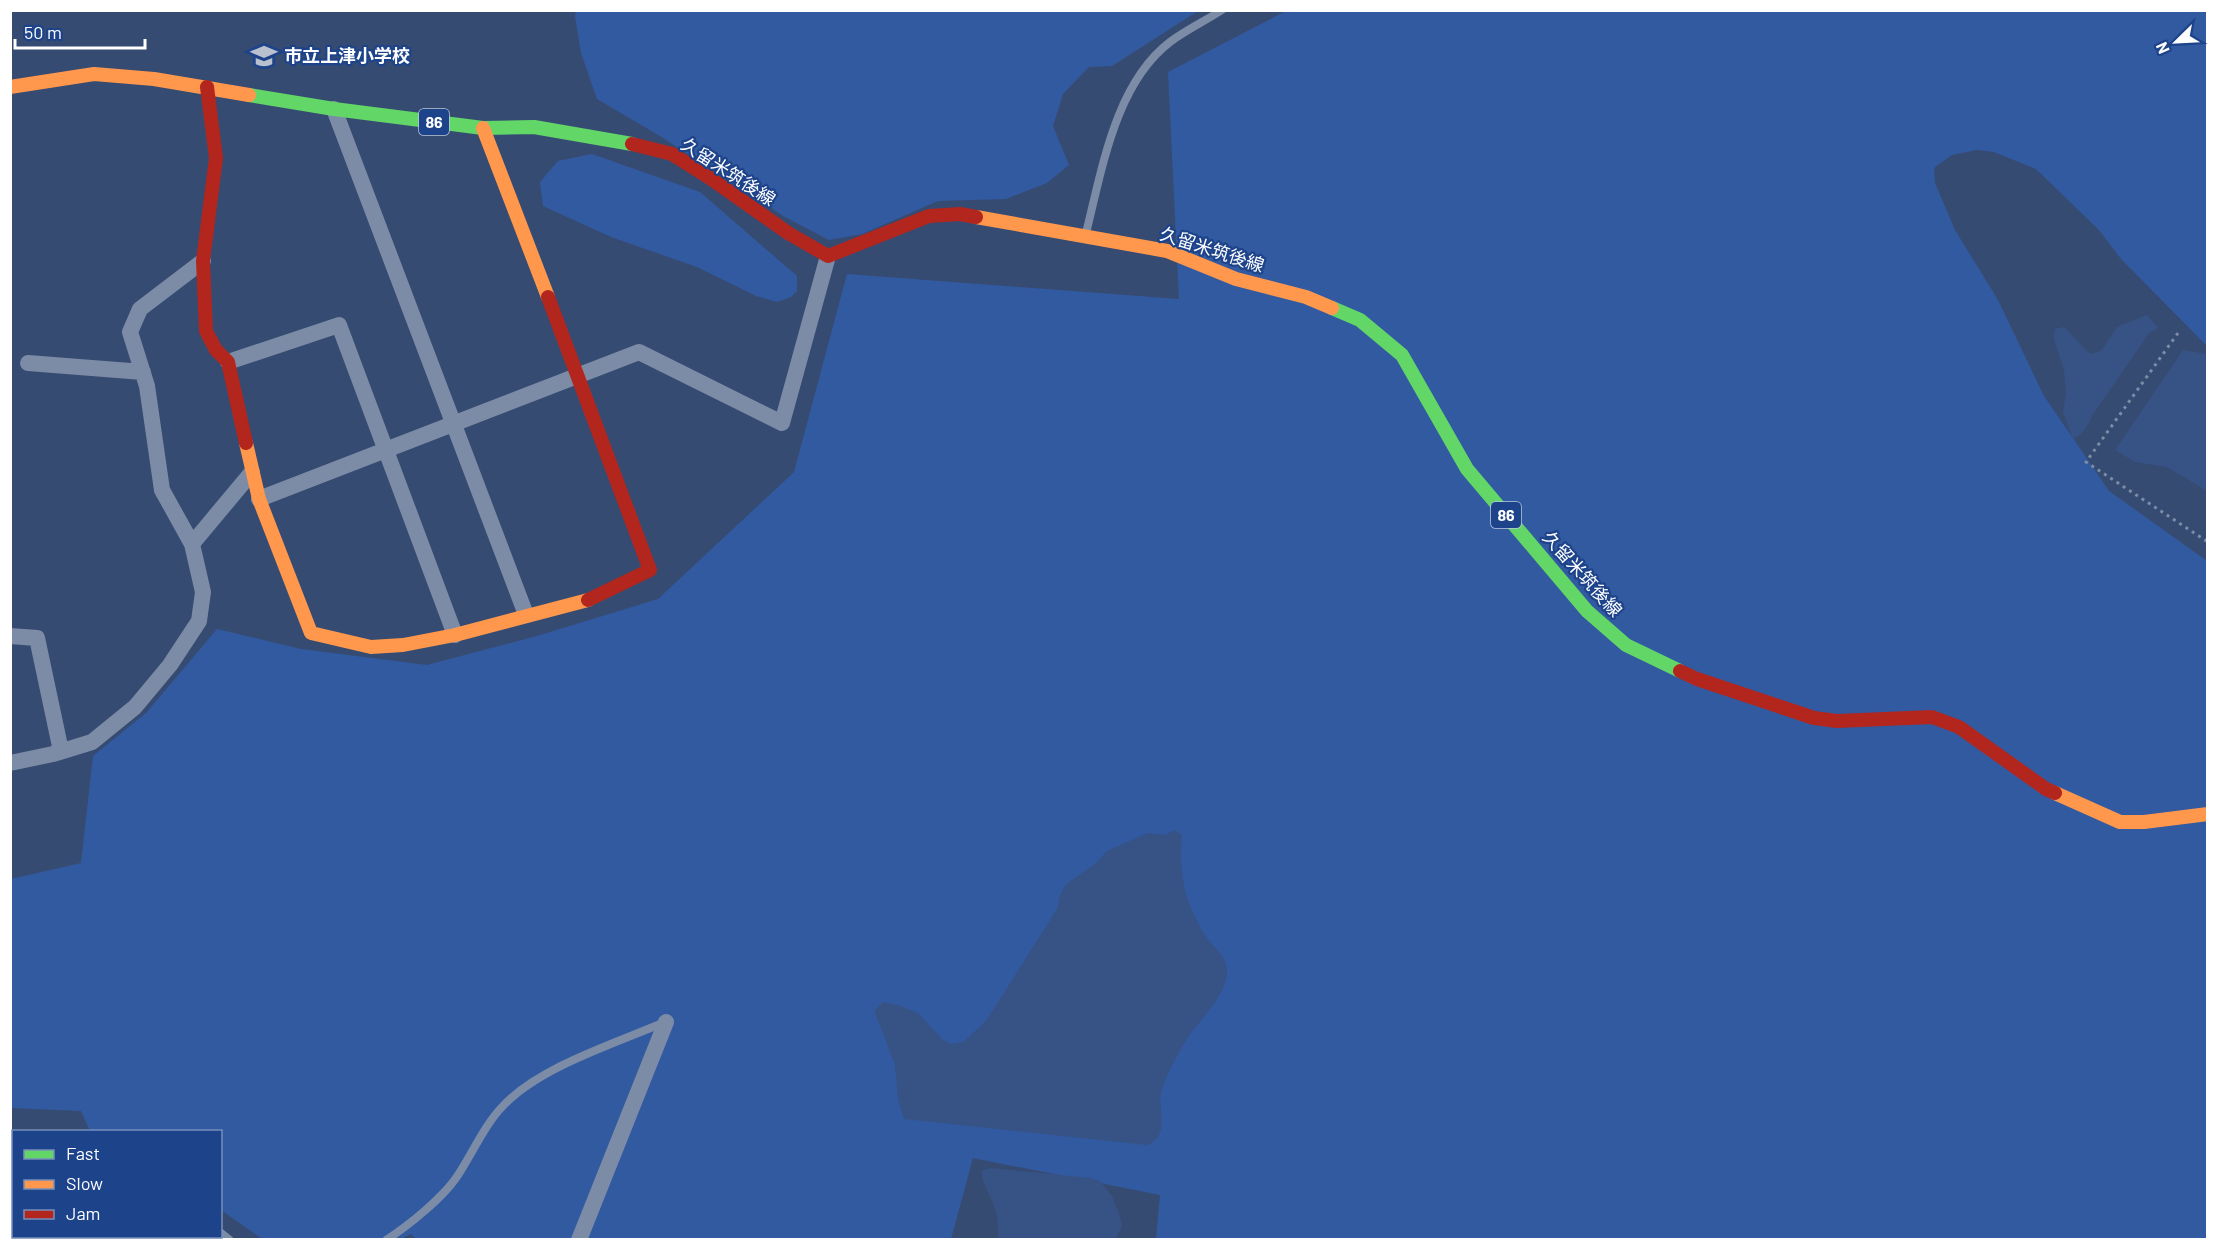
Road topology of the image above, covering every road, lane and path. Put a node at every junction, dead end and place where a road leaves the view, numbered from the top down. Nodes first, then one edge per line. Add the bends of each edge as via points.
1 (1222, 10) edge
2 (10, 87) edge
3 (207, 87) junction
4 (334, 109) junction
5 (483, 128) junction
6 (1086, 237) junction
7 (828, 256) junction
8 (203, 261) junction
9 (2178, 333) dead end
10 (228, 362) junction
11 (28, 363) dead end
12 (143, 372) junction
13 (579, 376) junction
14 (455, 424) junction
15 (387, 451) junction
16 (252, 472) junction
17 (259, 499) junction
18 (2208, 542) edge
19 (192, 544) junction
20 (525, 612) dead end
21 (455, 635) junction
22 (10, 636) edge
23 (61, 751) junction
24 (10, 763) edge
25 (2208, 814) edge
26 (666, 1022) joint
27 (386, 1239) edge
28 (579, 1239) edge

1 - 6 lane via 1155,56 1130,92 1110,141
2 - 3 main road, 久留米筑後線 / 86 via 94,74
3 - 4 main road, 久留米筑後線 / 86
3 - 8 main road via 216,158
4 - 5 main road, 久留米筑後線 / 86
4 - 14 street
5 - 7 main road, 久留米筑後線 / 86 via 534,127 617,140 672,154
5 - 13 main road
6 - 7 main road, 久留米筑後線 / 86 via 960,214 929,216
6 - 25 main road, 久留米筑後線 / 86 via 1167,251 1236,279 1306,297 1360,320 1402,356 1467,470 1587,611 1626,645 1697,679 1814,718 1837,721 1932,717 1959,727 2046,789 2120,822
7 - 13 street via 782,423 639,352
8 - 10 main road via 206,331
8 - 12 street via 140,309 130,332
9 - 18 path via 2086,462
10 - 15 street via 339,326
10 - 16 main road
11 - 12 street
12 - 19 street via 162,490
13 - 14 street
13 - 21 main road via 650,570 587,600
14 - 15 street
14 - 20 street
15 - 17 street
15 - 21 street
16 - 17 main road
16 - 19 street
17 - 21 main road via 311,633 371,647
19 - 23 street via 203,592 200,621 135,707 92,742
22 - 23 street via 38,638
23 - 24 street
26 - 27 lane via 546,1072 518,1092 502,1106 456,1179 416,1218
26 - 28 street

